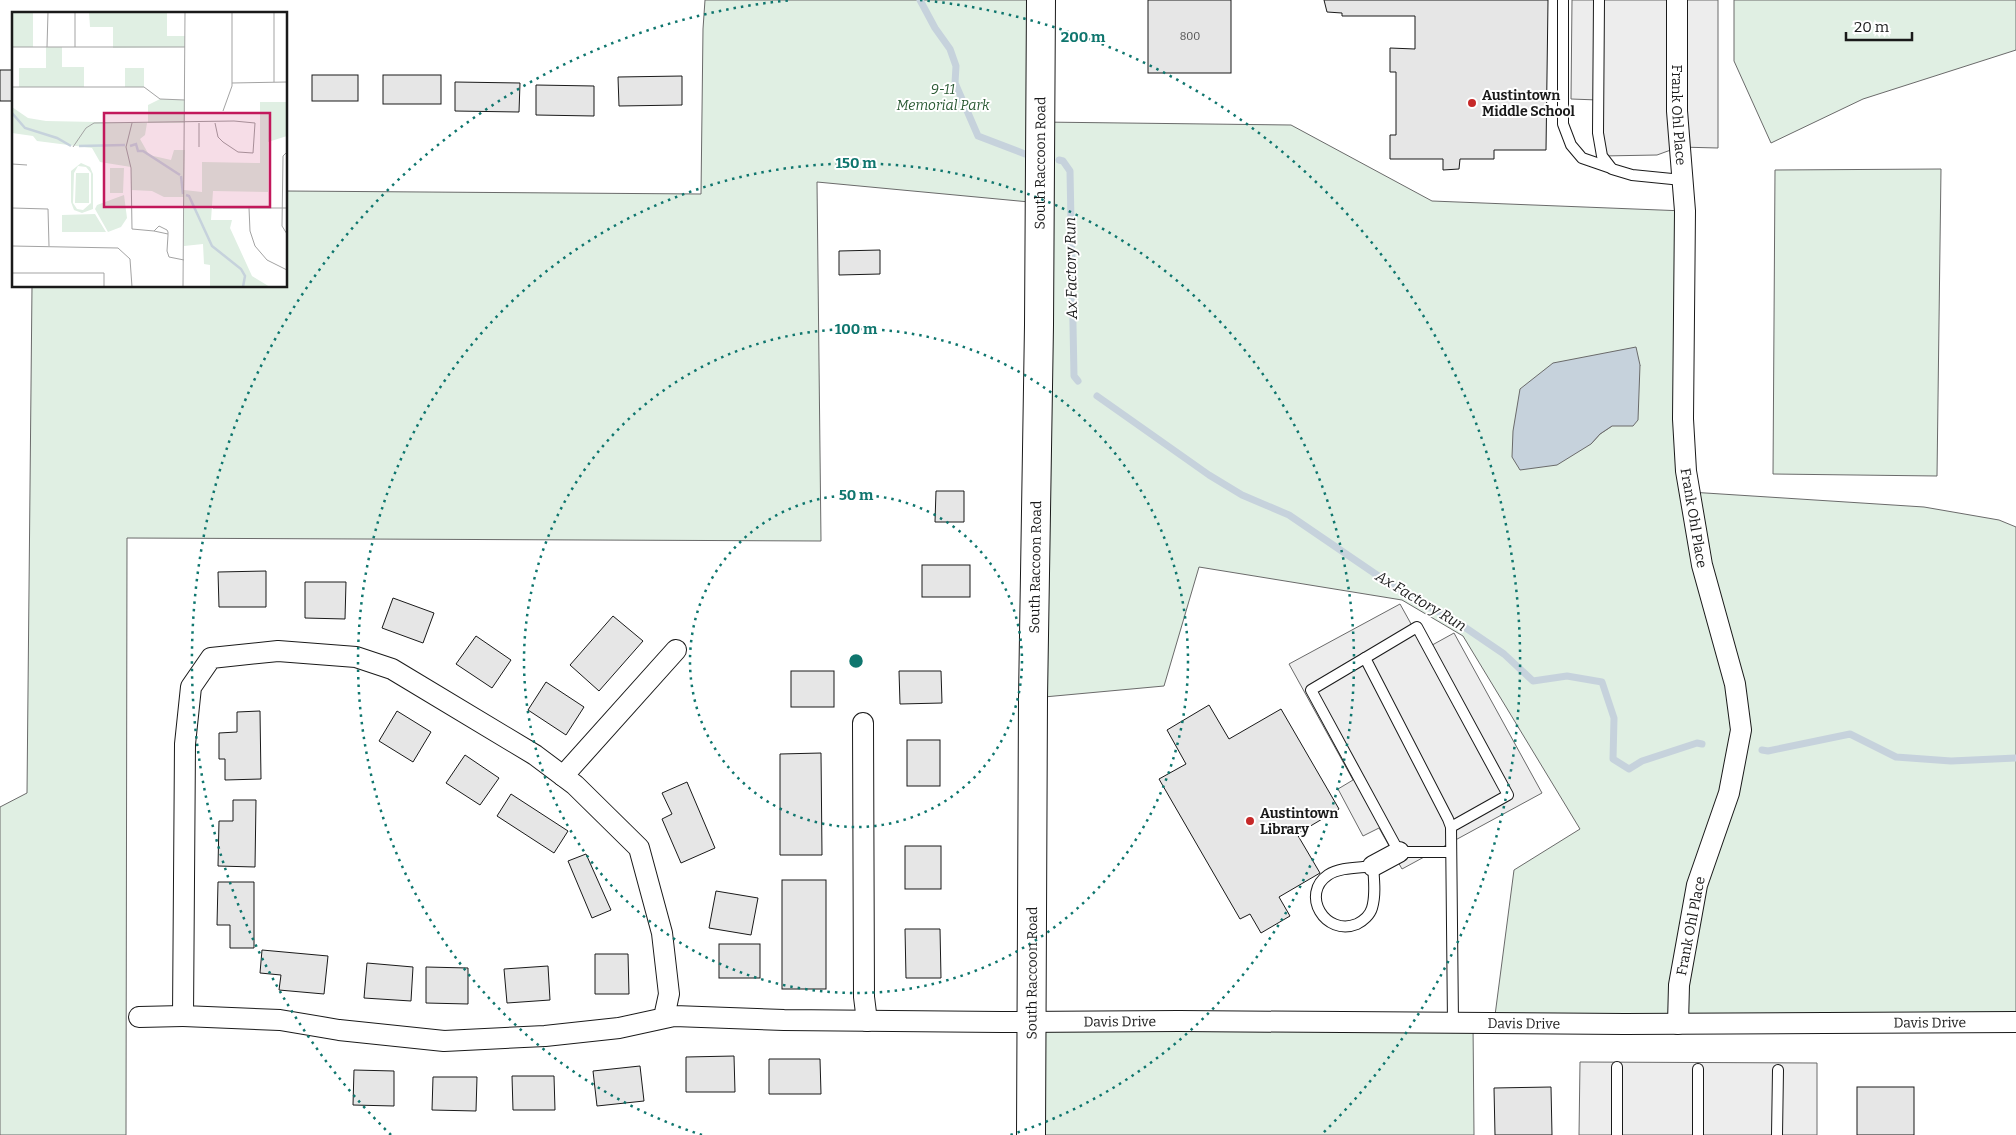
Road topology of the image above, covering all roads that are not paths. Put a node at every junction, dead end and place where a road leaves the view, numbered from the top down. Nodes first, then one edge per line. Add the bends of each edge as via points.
1 (1040, 0) edge
2 (1563, 0) edge
3 (1599, 0) edge
4 (1677, 0) edge
5 (1612, 169) junction
6 (1682, 180) junction
7 (676, 650) dead end
8 (1365, 658) junction
9 (863, 723) dead end
10 (563, 776) junction
11 (1451, 827) junction
12 (1399, 852) junction
13 (1451, 852) junction
14 (1373, 866) junction
15 (184, 1016) junction
16 (139, 1017) dead end
17 (664, 1017) junction
18 (867, 1021) junction
19 (1032, 1021) junction
20 (2016, 1022) edge
21 (1453, 1023) junction
22 (1678, 1024) junction
23 (1617, 1067) dead end
24 (1698, 1069) dead end
25 (1778, 1070) dead end
26 (1031, 1135) edge
27 (1617, 1135) edge
28 (1698, 1135) edge
29 (1777, 1135) edge

1 - 19 street, South Raccoon Road via 1040,324 1033,698
2 - 5 lane via 1563,124 1571,145 1582,158
3 - 5 lane via 1598,134 1602,156
4 - 6 street, Frank Ohl Place via 1677,111
5 - 6 lane via 1632,175
6 - 22 street, Frank Ohl Place via 1685,211 1683,419 1686,471 1702,565 1735,684 1741,730 1728,793 1697,885 1679,984
7 - 10 street
8 - 11 lane
8 - 11 lane via 1417,627 1508,795
8 - 12 lane via 1311,690
9 - 18 street via 864,988
10 - 15 street via 535,755 392,669 356,657 278,651 211,658 191,687 185,744
10 - 17 street via 639,848 662,932 668,994
11 - 13 lane
12 - 13 lane
12 - 14 street
13 - 21 lane
14 - 14 lane via 1372,910 1362,922 1348,927 1333,925 1322,916 1316,902 1318,887 1328,875
15 - 16 street, Davis Drive
15 - 17 street, Davis Drive via 280,1020 444,1041 619,1028
17 - 18 street, Davis Drive
18 - 19 street, Davis Drive
19 - 21 street, Davis Drive
19 - 26 street, South Raccoon Road
20 - 22 street, Davis Drive
21 - 22 street, Davis Drive
23 - 27 lane
24 - 28 lane
25 - 29 lane

